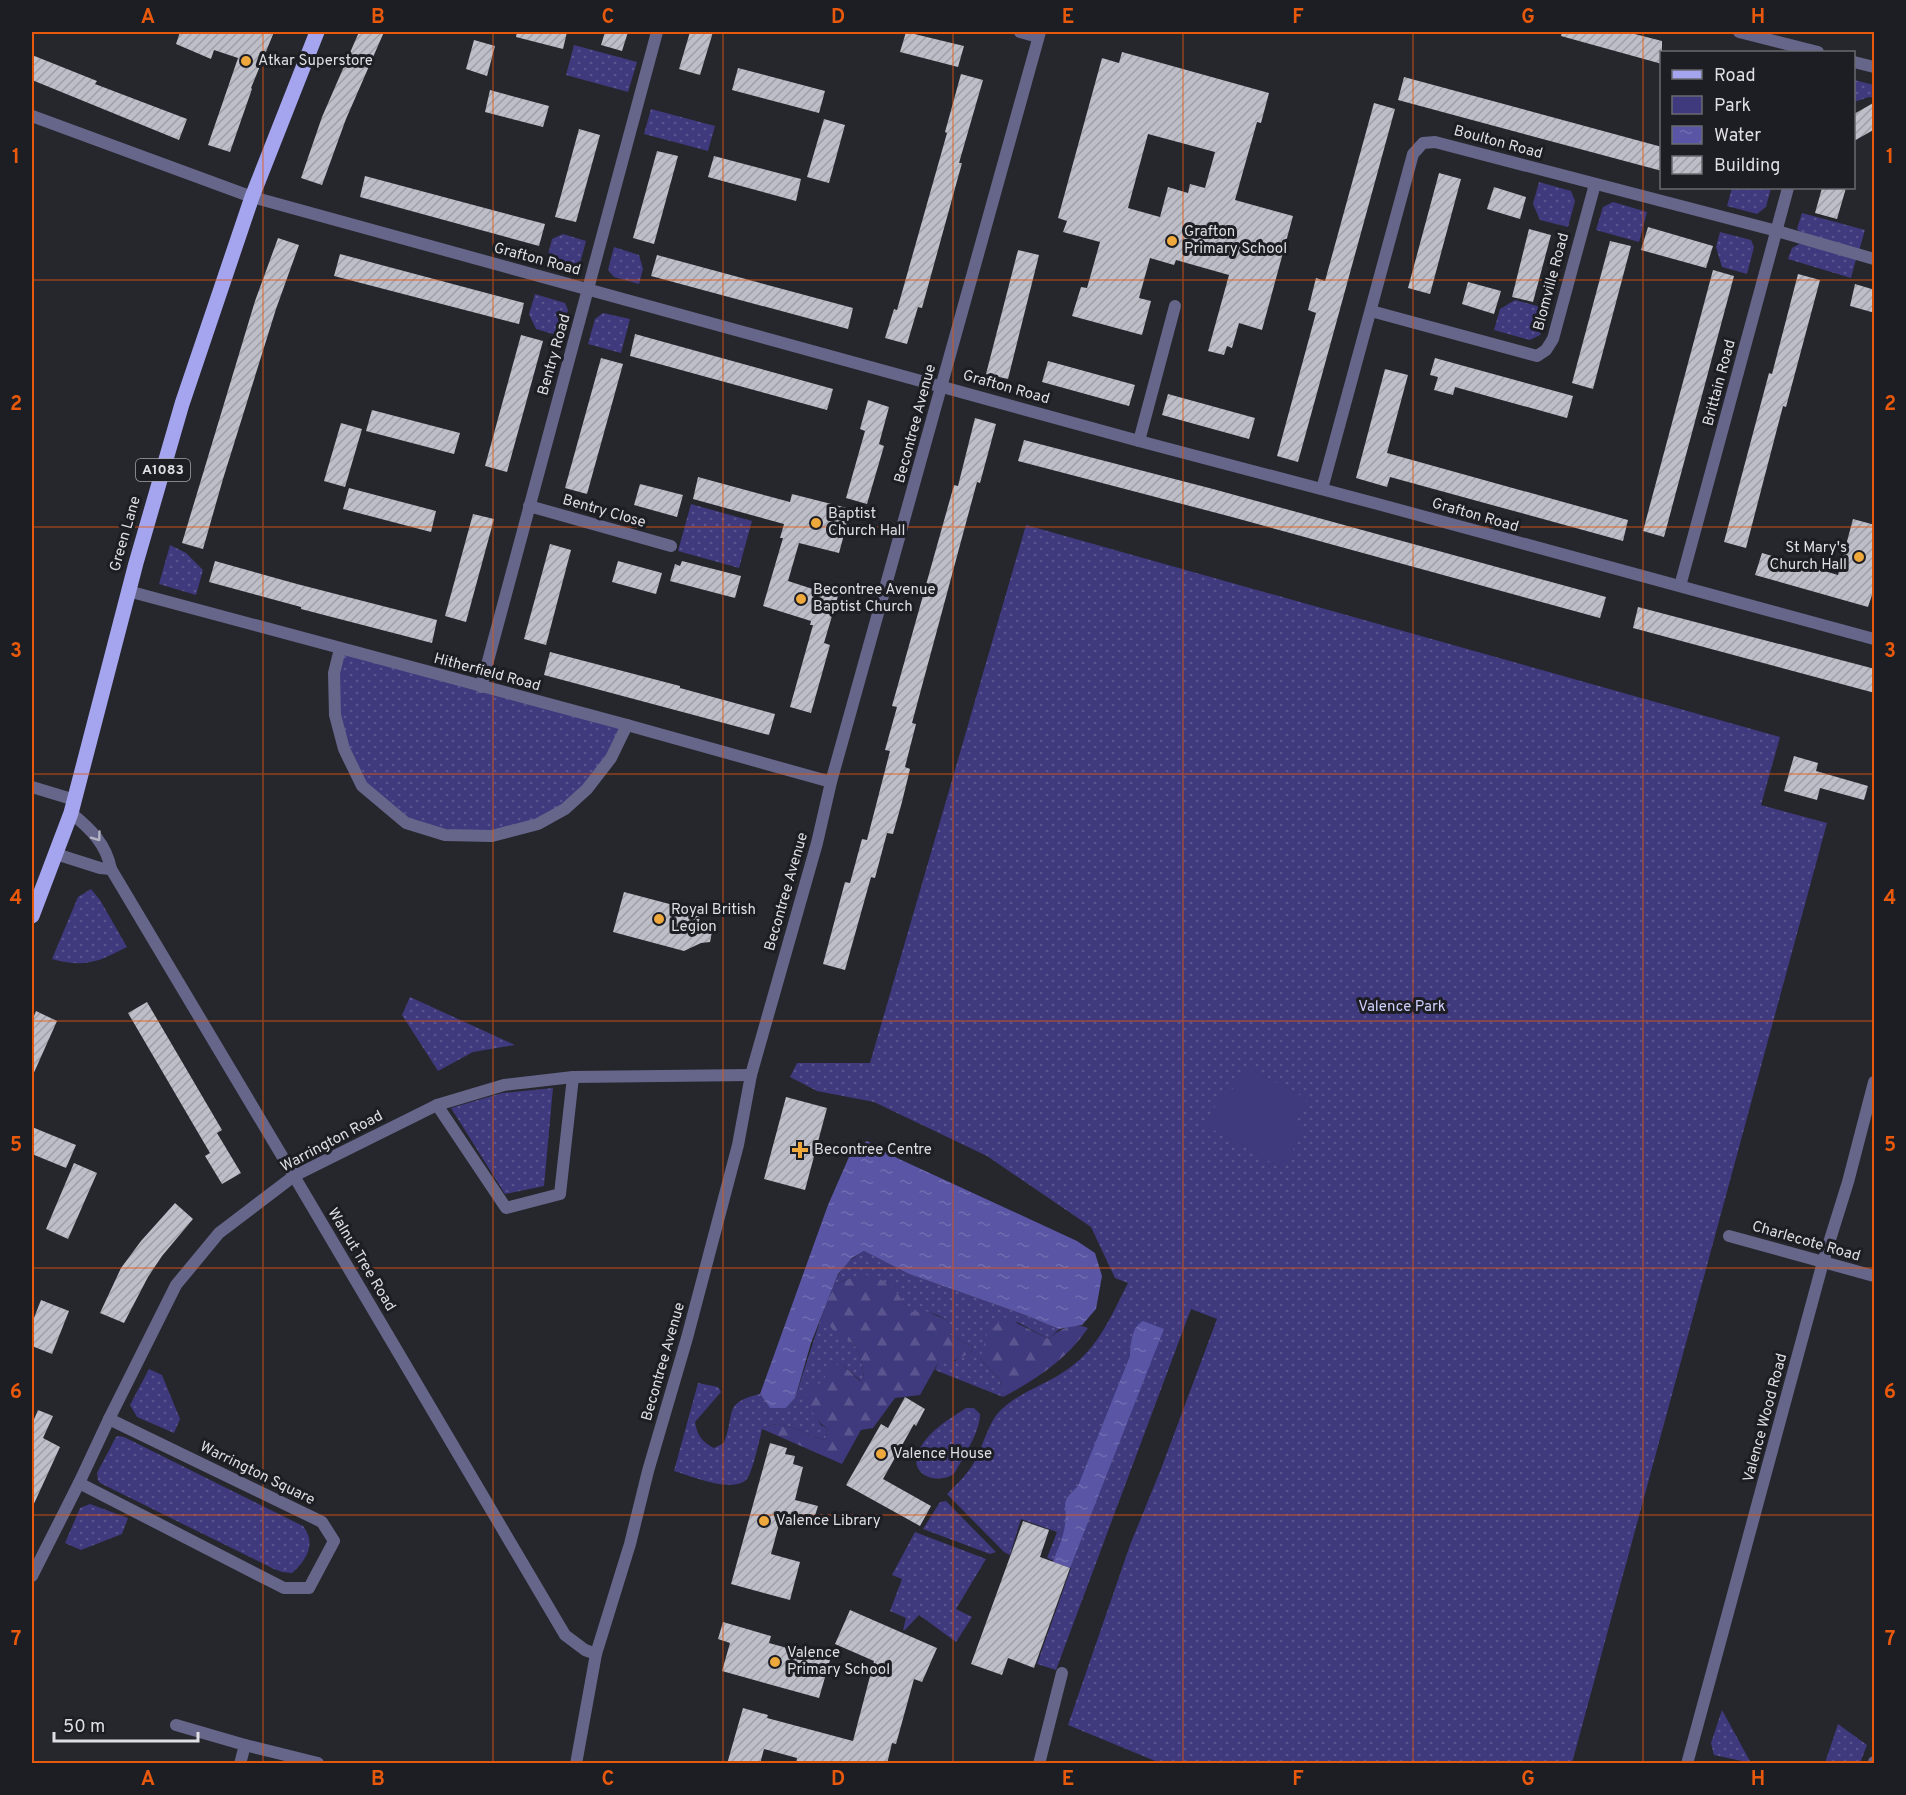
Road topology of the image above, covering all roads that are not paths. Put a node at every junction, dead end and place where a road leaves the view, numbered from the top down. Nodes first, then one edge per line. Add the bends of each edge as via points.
1 (317, 32) edge
2 (657, 32) edge
3 (1020, 32) edge
4 (1739, 32) edge
5 (1039, 34) edge
6 (1814, 51) edge
7 (1855, 62) edge
8 (1875, 67) edge
9 (32, 116) edge
10 (1595, 184) junction
11 (1788, 189) edge
12 (252, 197) junction
13 (1777, 231) junction
14 (1875, 259) edge
15 (589, 290) junction
16 (1175, 306) dead end
17 (1371, 311) junction
18 (941, 386) junction
19 (1139, 441) junction
20 (1322, 489) junction
21 (529, 506) junction
22 (671, 546) dead end
23 (1680, 586) junction
24 (128, 591) junction
25 (1875, 639) edge
26 (340, 649) junction
27 (481, 687) junction
28 (627, 725) junction
29 (831, 782) junction
30 (32, 787) edge
31 (73, 807) junction
32 (56, 854) junction
33 (111, 869) junction
34 (32, 916) edge
35 (751, 1075) junction
36 (573, 1077) junction
37 (1875, 1082) edge
38 (437, 1105) junction
39 (294, 1176) junction
40 (1729, 1236) dead end
41 (1823, 1262) junction
42 (1875, 1276) edge
43 (109, 1419) junction
44 (79, 1483) junction
45 (32, 1576) edge
46 (596, 1654) junction
47 (1062, 1673) dead end
48 (176, 1725) dead end
49 (245, 1745) junction
50 (318, 1763) edge
51 (240, 1764) edge
52 (576, 1764) edge
53 (1039, 1764) edge
54 (1688, 1764) edge

1 - 12 main road, Green Lane / A1083
2 - 15 street, Bentry Road
3 - 5 street
4 - 6 street
5 - 18 street, Becontree Avenue
7 - 8 street
9 - 12 street, Grafton Road
10 - 13 street, Boulton Road
10 - 17 street, Boulton Road via 1436,142 1423,143 1413,154
10 - 17 street, Blomville Road via 1553,339 1537,356
11 - 13 street, Brittain Road
12 - 15 street, Grafton Road
12 - 24 main road, Green Lane / A1083 via 182,404
13 - 14 street, Boulton Road
13 - 23 street, Brittain Road
15 - 18 street, Grafton Road
15 - 21 street, Bentry Road
16 - 19 street
17 - 20 street, Boulton Road
18 - 19 street, Grafton Road
18 - 29 street, Becontree Avenue
19 - 20 street, Grafton Road
20 - 23 street, Grafton Road
21 - 22 street, Bentry Close
21 - 27 street, Bentry Road
23 - 25 street, Grafton Road
24 - 26 street, Hitherfield Road
24 - 31 main road, Green Lane / A1083
26 - 27 street, Hitherfield Road
26 - 28 street via 334,673 335,715 344,749 362,786 406,823 445,835 492,836 538,824 565,809 611,758
27 - 28 street, Hitherfield Road
28 - 29 street, Hitherfield Road
29 - 35 street, Becontree Avenue via 818,843
30 - 31 street
31 - 32 main road, Green Lane / A1083
31 -> 33 street, Walnut Tree Road via 100,841
32 - 33 street
32 - 34 main road, Green Lane / A1083
33 - 39 street, Walnut Tree Road
35 - 36 street, Warrington Road
35 - 46 street, Becontree Avenue via 738,1145 687,1338
36 - 38 street, Warrington Road via 504,1084
36 - 38 street via 560,1194 506,1208
37 - 41 street, Valence Wood Road
38 - 39 street, Warrington Road
39 - 43 street, Warrington Road via 219,1233 176,1285
39 - 46 street, Walnut Tree Road via 565,1635
40 - 41 street, Charlecote Road
41 - 42 street, Charlecote Road
41 - 54 street, Valence Wood Road
43 - 44 street, Warrington Road
43 - 44 street, Warrington Square via 322,1522 334,1541 309,1588 284,1588
44 - 45 street, Warrington Road
46 - 52 street, Becontree Avenue
47 - 53 street
48 - 49 street
49 - 50 street
49 - 51 street

